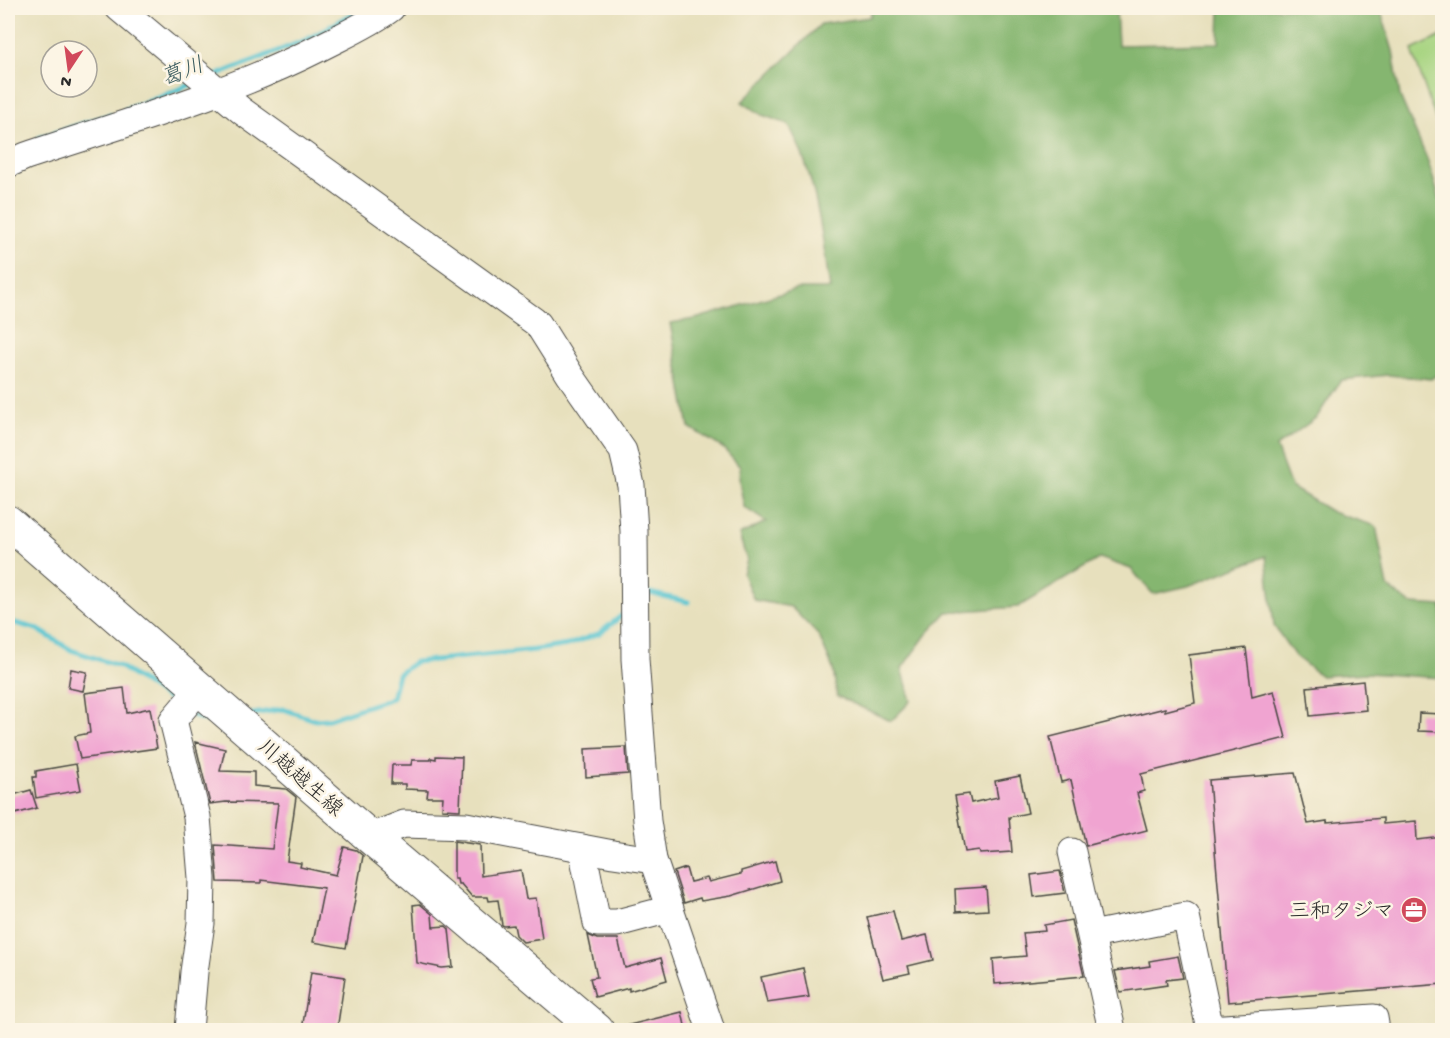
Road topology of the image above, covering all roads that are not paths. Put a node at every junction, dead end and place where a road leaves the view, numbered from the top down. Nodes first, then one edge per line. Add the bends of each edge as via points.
1 (119, 8) edge
2 (391, 8) edge
3 (218, 92) junction
4 (8, 164) edge
5 (8, 522) edge
6 (200, 688) junction
7 (370, 837) junction
8 (582, 848) junction
9 (1072, 852) dead end
10 (653, 860) junction
11 (670, 909) junction
12 (1092, 935) junction
13 (189, 1030) edge
14 (597, 1030) edge
15 (711, 1030) edge
16 (1112, 1030) edge
17 (1376, 1030) edge

1 - 3 street
2 - 3 street via 277,69
3 - 4 street
3 - 10 street via 538,324 623,451 631,485 635,659 644,794
5 - 6 main road, 川越越生線
6 - 7 main road, 川越越生線
6 - 13 street via 172,720 197,817 202,878
7 - 8 street via 404,824 441,824
7 - 14 main road, 川越越生線
8 - 10 street
8 - 11 street via 597,923 617,923
9 - 12 street
10 - 11 street
11 - 15 street
12 - 16 street
12 - 17 street via 1186,916 1210,1029 1374,1018

